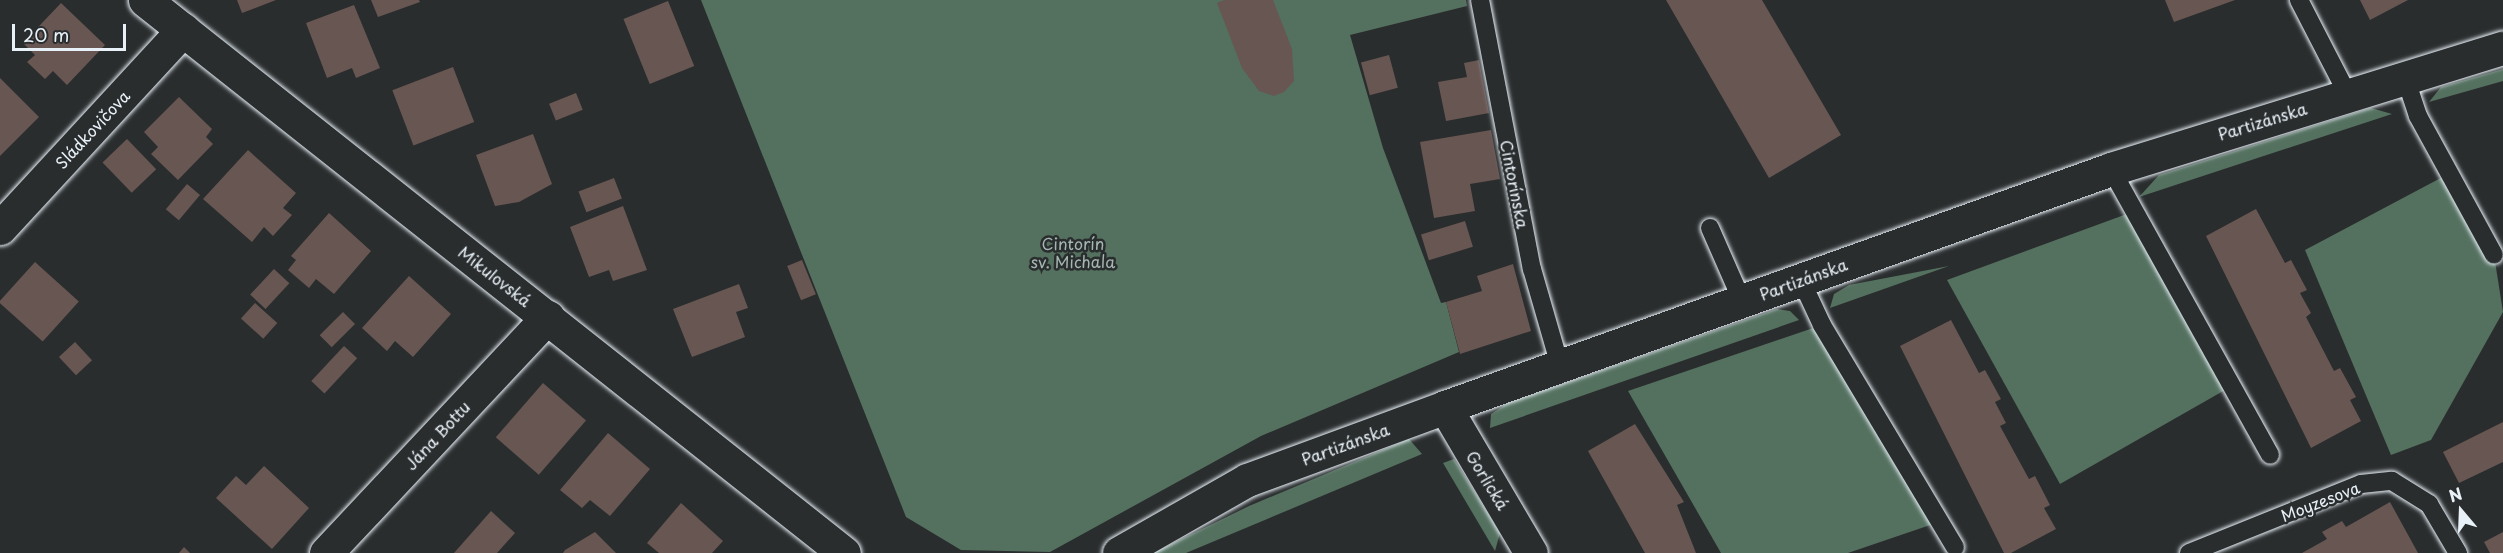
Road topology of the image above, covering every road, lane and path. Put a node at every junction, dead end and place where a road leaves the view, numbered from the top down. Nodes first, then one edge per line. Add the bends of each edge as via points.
1 (145, 0) edge
2 (1480, 0) edge
3 (2299, 0) edge
4 (183, 30) junction
5 (2503, 48) edge
6 (2405, 77) junction
7 (2348, 95) junction
8 (2111, 169) junction
9 (0, 228) edge
10 (1710, 228) dead end
11 (2494, 255) dead end
12 (1801, 280) junction
13 (1742, 301) junction
14 (548, 317) junction
15 (1560, 366) junction
16 (1445, 407) junction
17 (2270, 456) dead end
18 (1955, 547) dead end
19 (326, 553) edge
20 (844, 553) edge
21 (1119, 553) edge
22 (1531, 553) edge
23 (2189, 553) edge
24 (2458, 553) edge

1 - 4 street, Mikulovská
2 - 15 lane, Cintorínska via 1532,269
3 - 7 lane
4 - 9 street, Sládkovičova
4 - 14 street, Mikulovská
5 - 6 street, Partizánska
6 - 7 street, Partizánska
6 - 11 lane via 2418,116
7 - 8 street, Partizánska
8 - 12 street, Partizánska
8 - 17 lane
10 - 13 lane
12 - 13 street, Partizánska
12 - 18 lane via 1822,325
13 - 15 street, Partizánska
14 - 19 street, Jána Bottu
14 - 20 street, Mikulovská
15 - 16 street, Partizánska
16 - 21 street, Partizánska via 1247,480
16 - 22 street, Gorlická
23 - 24 lane, Moyzesova via 2361,484 2392,481 2429,504

